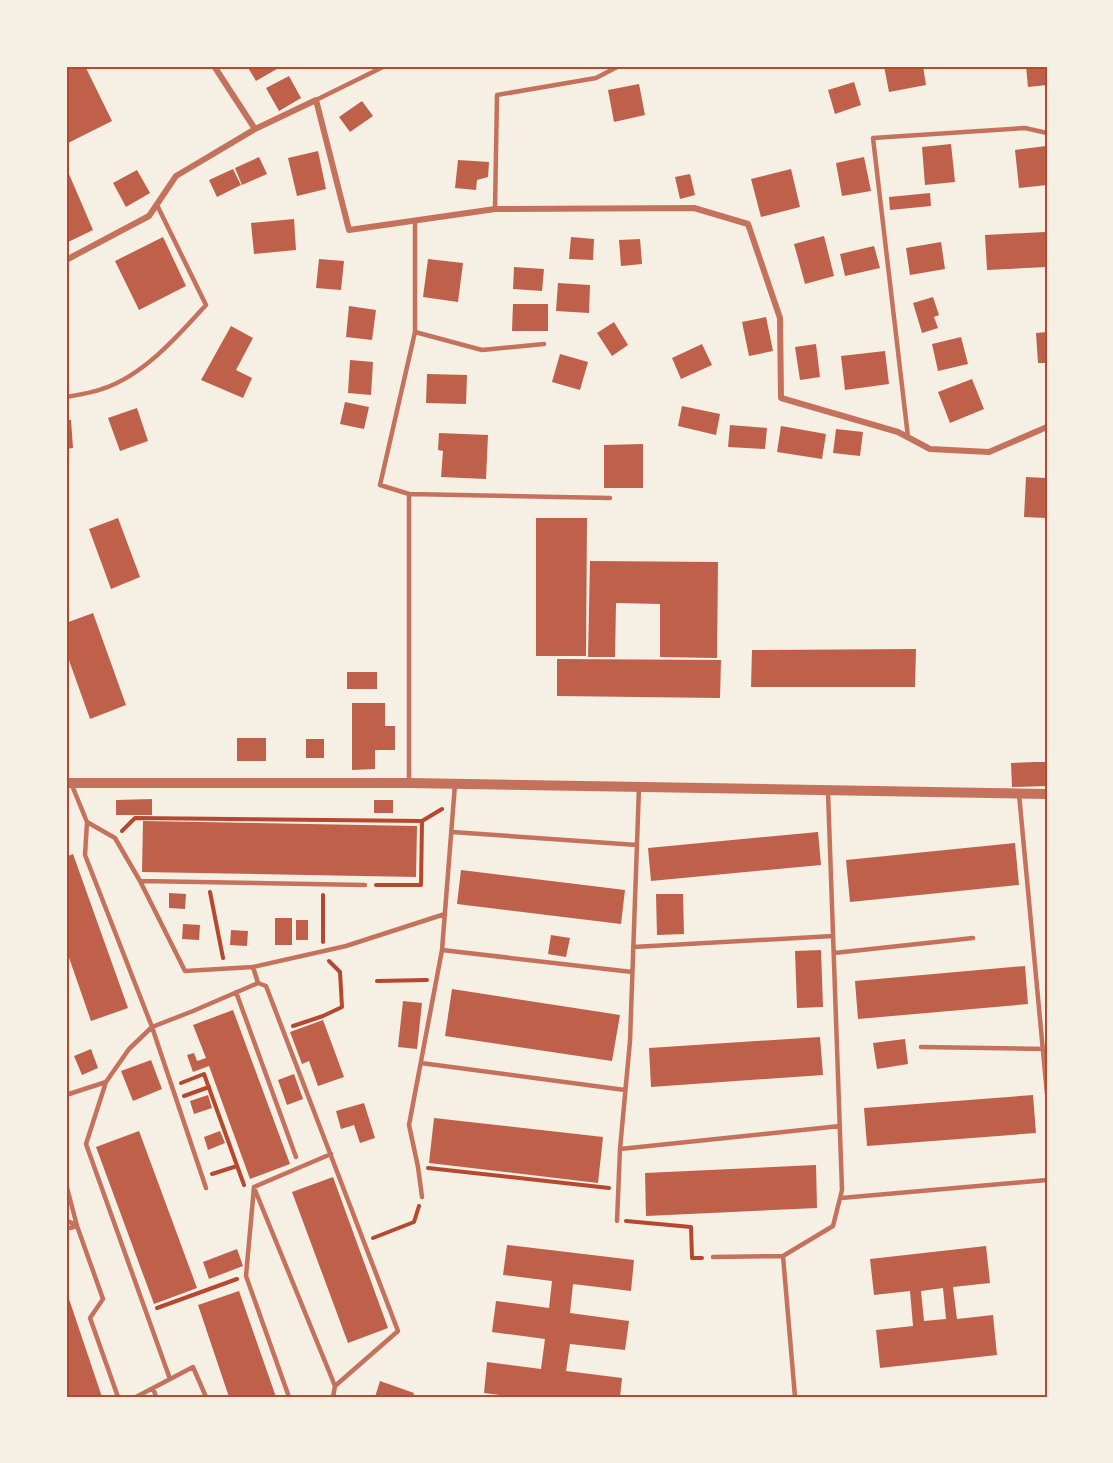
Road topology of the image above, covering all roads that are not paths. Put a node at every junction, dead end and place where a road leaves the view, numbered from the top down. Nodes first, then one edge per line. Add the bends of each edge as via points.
1 (214, 66) edge
2 (385, 66) edge
3 (619, 66) edge
4 (316, 100) junction
5 (255, 129) junction
6 (1047, 133) edge
7 (157, 205) junction
8 (495, 209) junction
9 (415, 221) junction
10 (66, 260) edge
11 (415, 332) junction
12 (544, 344) dead end
13 (66, 397) edge
14 (1047, 427) edge
15 (908, 437) junction
16 (409, 494) junction
17 (610, 498) dead end
18 (69, 783) edge
19 (409, 783) junction
20 (455, 784) junction
21 (639, 787) junction
22 (828, 790) junction
23 (1020, 794) junction
24 (1047, 794) edge
25 (87, 822) junction
26 (452, 832) junction
27 (637, 845) junction
28 (140, 881) junction
29 (365, 885) road end
30 (445, 914) junction
31 (833, 936) junction
32 (973, 938) dead end
33 (633, 947) junction
34 (442, 950) junction
35 (834, 953) junction
36 (253, 967) junction
37 (632, 972) junction
38 (258, 983) junction
39 (236, 992) junction
40 (1047, 999) edge
41 (1039, 1000) junction
42 (152, 1027) junction
43 (921, 1047) dead end
44 (1043, 1049) junction
45 (421, 1063) junction
46 (106, 1082) junction
47 (625, 1090) junction
48 (1047, 1094) edge
49 (66, 1095) edge
50 (840, 1126) junction
51 (620, 1149) junction
52 (331, 1154) junction
53 (296, 1157) dead end
54 (1047, 1180) edge
55 (66, 1184) edge
56 (254, 1187) junction
57 (206, 1188) dead end
58 (422, 1197) dead end
59 (841, 1198) junction
60 (66, 1220) edge
61 (617, 1221) road end
62 (77, 1226) junction
63 (66, 1229) edge
64 (783, 1256) junction
65 (713, 1257) road end
66 (170, 1379) junction
67 (335, 1386) junction
68 (153, 1388) junction
69 (118, 1397) edge
70 (136, 1397) edge
71 (156, 1397) edge
72 (206, 1397) edge
73 (289, 1397) edge
74 (333, 1397) edge
75 (795, 1397) edge

1 - 5 street
2 - 4 lane
3 - 8 lane via 596,78 497,95
4 - 5 street
4 - 9 street via 349,230
5 - 7 street via 176,176
6 - 15 lane via 1025,128 873,138
7 - 10 street via 149,216
7 - 13 lane via 206,305 129,377 102,389
8 - 9 street
8 - 15 street via 694,208 748,224 780,318 781,398
9 - 11 lane
11 - 12 lane via 482,350
11 - 16 lane via 380,485
14 - 15 street via 989,452 930,449
16 - 17 lane
16 - 19 lane
18 - 19 street
18 - 25 lane
19 - 20 street
20 - 21 street
20 - 26 lane
21 - 22 street
21 - 27 lane
22 - 23 street
22 - 31 lane
23 - 24 street
23 - 41 lane
25 - 28 lane via 115,838
25 - 42 lane via 85,855
26 - 27 lane
26 - 30 lane
27 - 33 lane
28 - 29 lane
28 - 36 lane via 185,971
30 - 34 lane
30 - 36 lane via 346,946
31 - 33 lane
31 - 35 lane
32 - 35 lane
33 - 37 lane
34 - 37 lane
34 - 45 lane
35 - 50 lane
36 - 38 lane
37 - 47 lane
38 - 39 lane
38 - 52 lane via 266,986
39 - 42 lane
39 - 53 lane
40 - 41 lane
41 - 44 lane
42 - 46 lane via 129,1049
42 - 57 lane
43 - 44 lane
44 - 48 lane
45 - 47 lane
45 - 58 lane via 409,1125
46 - 49 lane
46 - 66 lane via 86,1144
47 - 51 lane
50 - 51 lane
50 - 59 lane
51 - 61 lane
52 - 56 lane
52 - 67 lane via 398,1330
54 - 59 lane
55 - 62 lane
56 - 67 lane
56 - 73 lane via 246,1276
59 - 64 lane via 833,1226
60 - 62 lane
62 - 63 lane
62 - 69 lane via 103,1299 90,1318
64 - 65 lane
64 - 75 lane
66 - 68 lane
66 - 72 lane via 193,1367
67 - 74 lane
68 - 70 lane
68 - 71 lane

